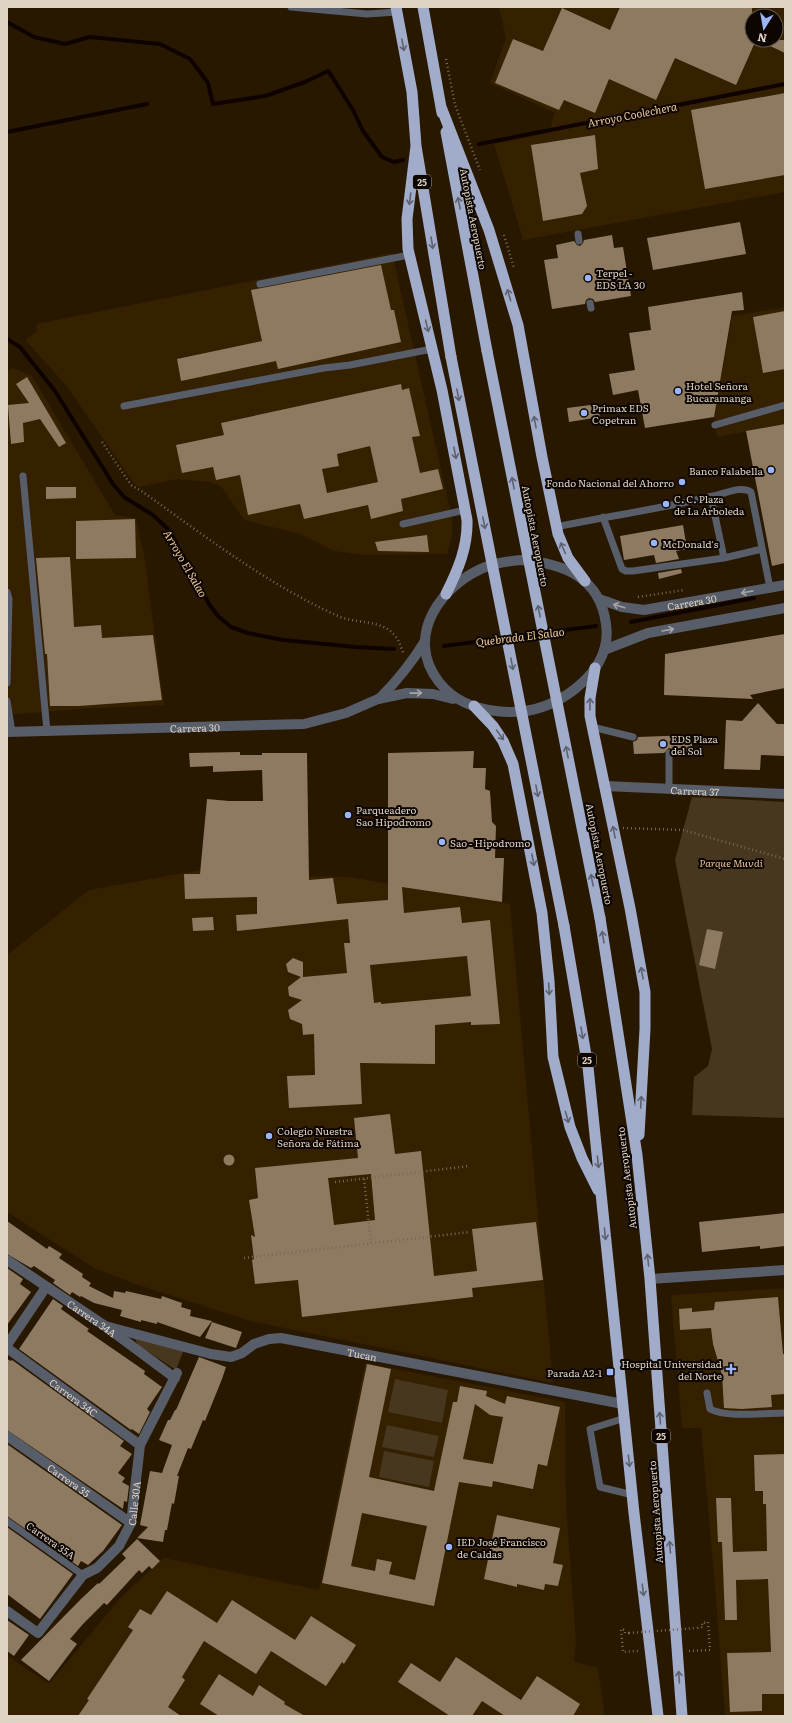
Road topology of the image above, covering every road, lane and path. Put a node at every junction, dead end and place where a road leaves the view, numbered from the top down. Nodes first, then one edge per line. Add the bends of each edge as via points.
1 (291, 7) edge
2 (423, 7) edge
3 (396, 10) edge
4 (446, 58) dead end
5 (441, 107) junction
6 (416, 146) junction
7 (480, 170) dead end
8 (502, 229) dead end
9 (409, 255) junction
10 (515, 270) dead end
11 (260, 284) dead end
12 (432, 349) junction
13 (785, 405) edge
14 (124, 406) dead end
15 (715, 425) dead end
16 (102, 442) dead end
17 (23, 476) dead end
18 (711, 497) junction
19 (465, 510) junction
20 (603, 517) junction
21 (403, 524) dead end
22 (556, 527) junction
23 (762, 549) junction
24 (724, 558) junction
25 (585, 581) junction
26 (785, 585) edge
27 (770, 588) junction
28 (692, 589) dead end
29 (7, 592) edge
30 (446, 594) junction
31 (632, 596) dead end
32 (599, 599) junction
33 (785, 608) edge
34 (425, 641) junction
35 (604, 650) junction
36 (411, 664) junction
37 (595, 668) junction
38 (7, 683) edge
39 (378, 699) junction
40 (7, 701) edge
41 (458, 701) junction
42 (474, 706) junction
43 (592, 727) junction
44 (47, 731) junction
45 (9, 732) edge
46 (633, 737) dead end
47 (669, 753) dead end
48 (605, 786) junction
49 (670, 789) junction
50 (785, 794) edge
51 (613, 827) junction
52 (785, 859) edge
53 (638, 1155) junction
54 (470, 1166) dead end
55 (364, 1179) junction
56 (335, 1182) dead end
57 (601, 1196) junction
58 (470, 1232) dead end
59 (371, 1243) junction
60 (244, 1258) dead end
61 (7, 1260) edge
62 (785, 1270) edge
63 (650, 1279) junction
64 (46, 1287) junction
65 (105, 1326) junction
66 (7, 1347) edge
67 (176, 1375) joint
68 (707, 1393) dead end
69 (623, 1404) junction
70 (785, 1413) edge
71 (625, 1418) junction
72 (7, 1436) edge
73 (140, 1445) junction
74 (633, 1495) junction
75 (7, 1521) edge
76 (131, 1523) junction
77 (83, 1575) junction
78 (7, 1611) edge
79 (638, 1651) dead end
80 (688, 1651) dead end
81 (658, 1716) edge
82 (682, 1716) edge

1 - 3 lane via 367,14
2 - 5 highway, Autopista Aeropuerto / 25
3 -> 6 highway, Autopista Aeropuerto / 25 via 412,92
4 - 7 path via 455,104
22 -> 5 highway via 518,325 490,230
53 -> 5 highway, Autopista Aeropuerto / 25, bridge via 600,918
6 -> 9 highway via 407,219
6 -> 57 highway, Autopista Aeropuerto / 25, bridge via 451,357 564,926 588,1067
8 - 10 path
9 - 11 lane
9 -> 12 highway
12 - 14 lane
12 -> 19 highway
13 - 15 lane
16 - 36 path via 131,486 290,593 340,617 382,626 396,637 405,658
17 - 44 lane
18 - 20 lane
18 - 23 lane via 741,489 751,492
18 - 24 lane
19 - 21 lane
19 - 30 highway via 467,526 463,556
20 - 22 lane
20 - 24 lane via 622,569 626,571
25 -> 22 highway via 566,555
23 - 24 lane
23 - 27 lane
25 - 30 street via 560,566 521,560 487,566 465,578
25 - 32 street
26 - 27 street, Carrera 30
27 -> 32 street, Carrera 30 via 644,610 622,607
28 - 31 path
29 - 38 lane
30 - 34 street via 431,616
32 - 35 street via 606,625
35 -> 33 street via 648,634
34 - 36 street, Carrera 30
34 - 41 street via 427,658 433,674 446,691
35 - 37 street, Carrera 30
36 - 39 street, Carrera 30
37 - 42 street, Carrera 30 via 572,691 557,701 535,709 509,712
43 -> 37 highway via 590,698
39 -> 41 street, Carrera 30 via 420,693
39 - 44 street, Carrera 30 via 346,713 304,724
40 - 45 lane
41 - 42 street, Carrera 30
42 -> 57 highway via 504,741 513,764 542,913 553,1058 570,1127
43 - 46 lane
43 - 48 highway
44 - 45 street, Carrera 30
47 - 49 lane
48 - 49 street, Carrera 37
48 - 51 highway
49 - 50 street, Carrera 37
51 - 52 path via 683,830
53 -> 51 highway via 645,992
63 -> 53 highway, Autopista Aeropuerto / 25
54 - 55 path
55 - 56 path
55 - 59 path
57 -> 69 highway, Autopista Aeropuerto / 25
58 - 59 path
59 - 60 path
61 - 64 street, Carrera 34A
62 - 63 street
82 -> 63 highway, Autopista Aeropuerto / 25
64 - 65 street, Carrera 34A
64 - 66 street
65 - 67 street, Carrera 34A
65 - 69 street, Tucan via 231,1357 254,1344 281,1338
66 - 73 street, Carrera 34C
67 - 73 street, Calle 30A
68 - 70 lane via 710,1409 716,1412
69 - 71 highway, Autopista Aeropuerto / 25
71 -> 74 highway, Autopista Aeropuerto / 25
71 - 74 lane via 590,1430 600,1487
72 - 76 street, Carrera 35
73 - 76 street, Calle 30A
74 -> 81 highway, Autopista Aeropuerto / 25
75 - 77 lane, Carrera 35A
76 - 77 street, Calle 30A via 119,1546 97,1568
77 - 78 street, Calle 30A via 38,1633
79 - 80 path, bridge via 623,1652 621,1630 629,1633 697,1628 708,1622 710,1650

